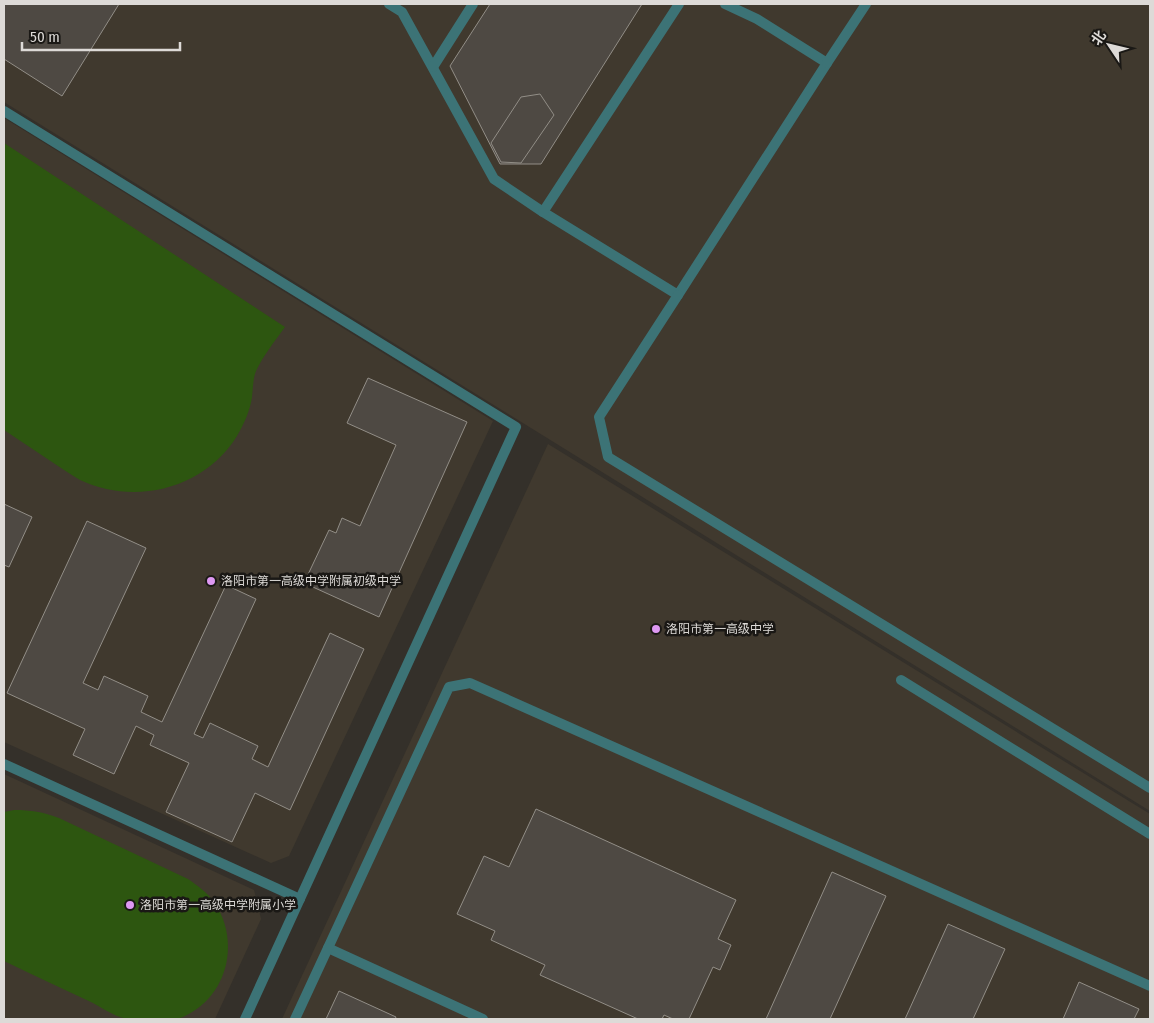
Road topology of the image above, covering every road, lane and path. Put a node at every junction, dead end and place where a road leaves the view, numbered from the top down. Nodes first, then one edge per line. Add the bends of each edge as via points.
1 (389, 4) edge
2 (473, 4) edge
3 (679, 4) edge
4 (725, 4) edge
5 (866, 4) edge
6 (827, 62) junction
7 (433, 67) junction
8 (4, 111) edge
9 (543, 212) junction
10 (678, 295) junction
11 (901, 680) dead end
12 (4, 764) edge
13 (1150, 788) edge
14 (1150, 834) edge
15 (300, 899) junction
16 (328, 948) junction
17 (1150, 986) edge
18 (245, 1019) edge
19 (295, 1019) edge
20 (483, 1019) edge

1 - 7 lane via 402,12
2 - 7 lane
3 - 9 lane
4 - 6 lane via 758,19
5 - 6 lane
6 - 10 lane
7 - 9 lane via 494,180
8 - 15 lane via 516,427
9 - 10 lane
10 - 13 lane via 599,417 608,457
11 - 14 lane
12 - 15 lane
15 - 18 lane
16 - 17 lane via 449,687 470,683
16 - 19 lane
16 - 20 lane

